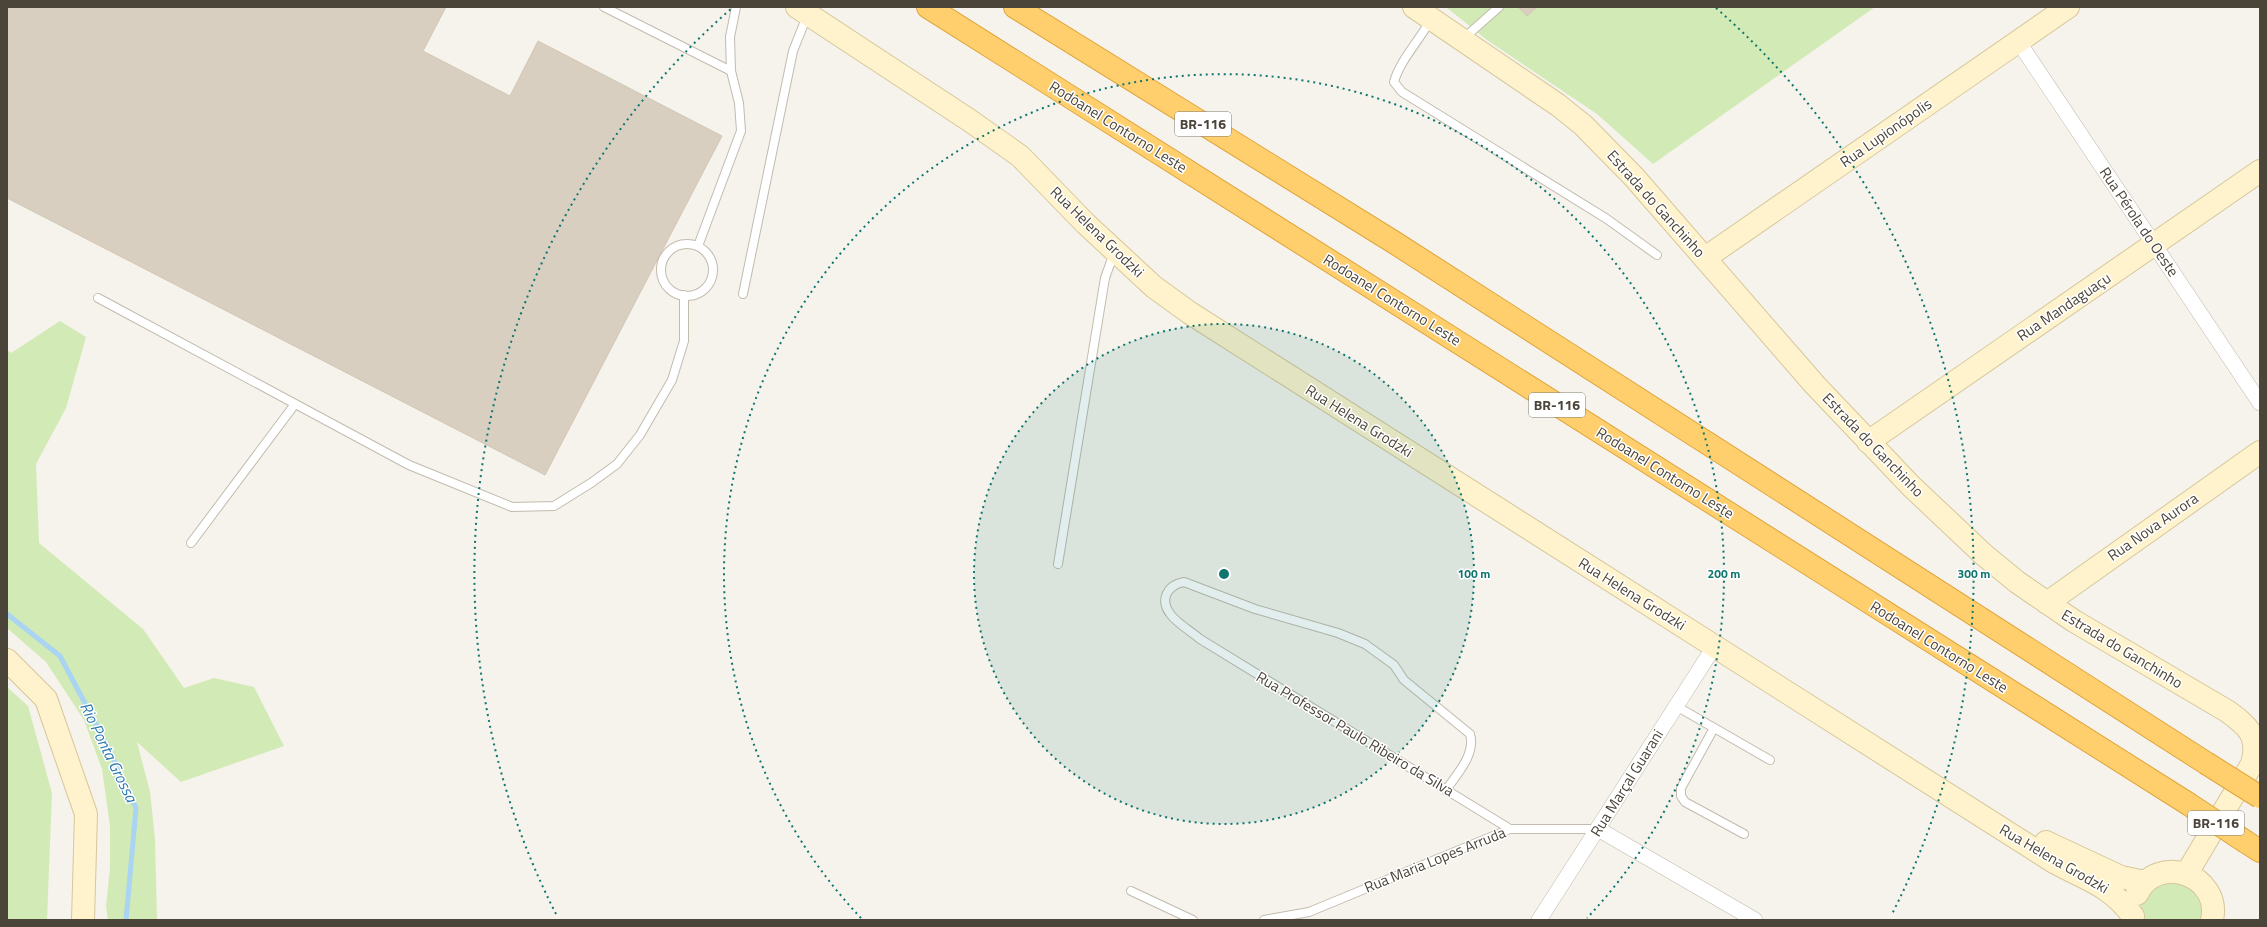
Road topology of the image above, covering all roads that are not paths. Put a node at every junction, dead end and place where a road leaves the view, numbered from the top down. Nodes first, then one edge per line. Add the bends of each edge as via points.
1 (604, 7) edge
2 (736, 7) edge
3 (928, 7) edge
4 (1015, 7) edge
5 (1499, 7) edge
6 (2068, 7) edge
7 (803, 10) edge
8 (1422, 13) edge
9 (1462, 40) junction
10 (2018, 41) junction
11 (731, 70) junction
12 (2260, 171) edge
13 (2154, 245) junction
14 (698, 246) junction
15 (1115, 250) junction
16 (1657, 255) dead end
17 (1705, 258) junction
18 (743, 294) dead end
19 (684, 295) junction
20 (98, 298) dead end
21 (2260, 403) edge
22 (295, 404) junction
23 (1868, 442) junction
24 (2260, 452) edge
25 (191, 543) dead end
26 (1058, 564) dead end
27 (2047, 603) junction
28 (1714, 647) junction
29 (7, 660) edge
30 (1676, 706) junction
31 (1714, 728) junction
32 (1770, 760) dead end
33 (1446, 790) junction
34 (1950, 796) junction
35 (2260, 797) edge
36 (1510, 829) junction
37 (1598, 829) junction
38 (1744, 834) dead end
39 (2253, 847) edge
40 (2186, 873) junction
41 (2145, 882) junction
42 (1131, 891) dead end
43 (2133, 918) edge
44 (2214, 918) edge
45 (83, 920) edge
46 (1193, 920) edge
47 (1264, 920) edge
48 (1539, 920) edge
49 (1755, 920) edge

1 - 11 lane
2 - 11 lane via 730,37
3 - 39 highway, Rodoanel Contorno Leste / BR-116, bridge
4 - 35 highway, BR-116, bridge via 1392,240
5 - 9 lane
6 - 10 main road, Rua Lupionópolis
7 - 15 main road, Rua Helena Grodzki via 1020,156
7 - 18 lane
8 - 9 main road, Estrada do Ganchinho
8 - 16 lane via 1421,38 1398,69 1394,82 1402,92 1607,219
9 - 17 main road, Estrada do Ganchinho via 1583,125 1634,177
10 - 13 street, Rua Pérola do Oeste
10 - 17 main road, Rua Lupionópolis
11 - 14 lane via 739,103 741,131
12 - 13 main road, Rua Mandaguaçu
13 - 21 street, Rua Pérola do Oeste
13 - 23 main road, Rua Mandaguaçu
14 - 19 lane via 710,257 713,272 706,287 700,292
14 - 19 lane via 690,244 674,247 668,252 661,267 662,275 670,289
15 - 26 lane via 1105,278
15 - 28 main road, Rua Helena Grodzki via 1154,287 1190,313
17 - 23 main road, Estrada do Ganchinho
19 - 22 lane via 684,341 672,380 640,435 617,464 554,506 512,507 409,464
20 - 22 lane
22 - 25 lane
23 - 27 main road, Estrada do Ganchinho via 1983,554
24 - 27 main road, Rua Nova Aurora
27 - 40 main road, Estrada do Ganchinho via 2227,711 2250,730 2255,752 2252,764
28 - 30 street, Rua Marçal Guarani
28 - 34 main road, Rua Helena Grodzki
29 - 45 main road via 46,699 86,814
30 - 31 lane
30 - 37 street, Rua Marçal Guarani
31 - 32 lane
31 - 38 lane via 1682,788 1681,796 1685,802
33 - 33 lane, Rua Professor Paulo Ribeiro da Silva via 1200,639 1170,614 1166,603 1167,592 1175,584 1184,582 1255,609 1338,633 1365,644 1394,665 1404,680 1470,734 1471,750
33 - 36 lane, Rua Professor Paulo Ribeiro da Silva
34 - 41 main road, Rua Helena Grodzki via 2108,872
34 - 43 main road, Rua Helena Grodzki via 2054,862 2103,886 2115,894
36 - 37 lane, Rua Maria Lopes Arruda
36 - 47 lane, Rua Maria Lopes Arruda via 1309,912
37 - 48 street, Rua Marçal Guarani
37 - 49 street
40 - 41 main road via 2166,872 2155,875
40 - 44 main road via 2201,882 2209,892
41 - 43 main road via 2135,898
42 - 46 lane

